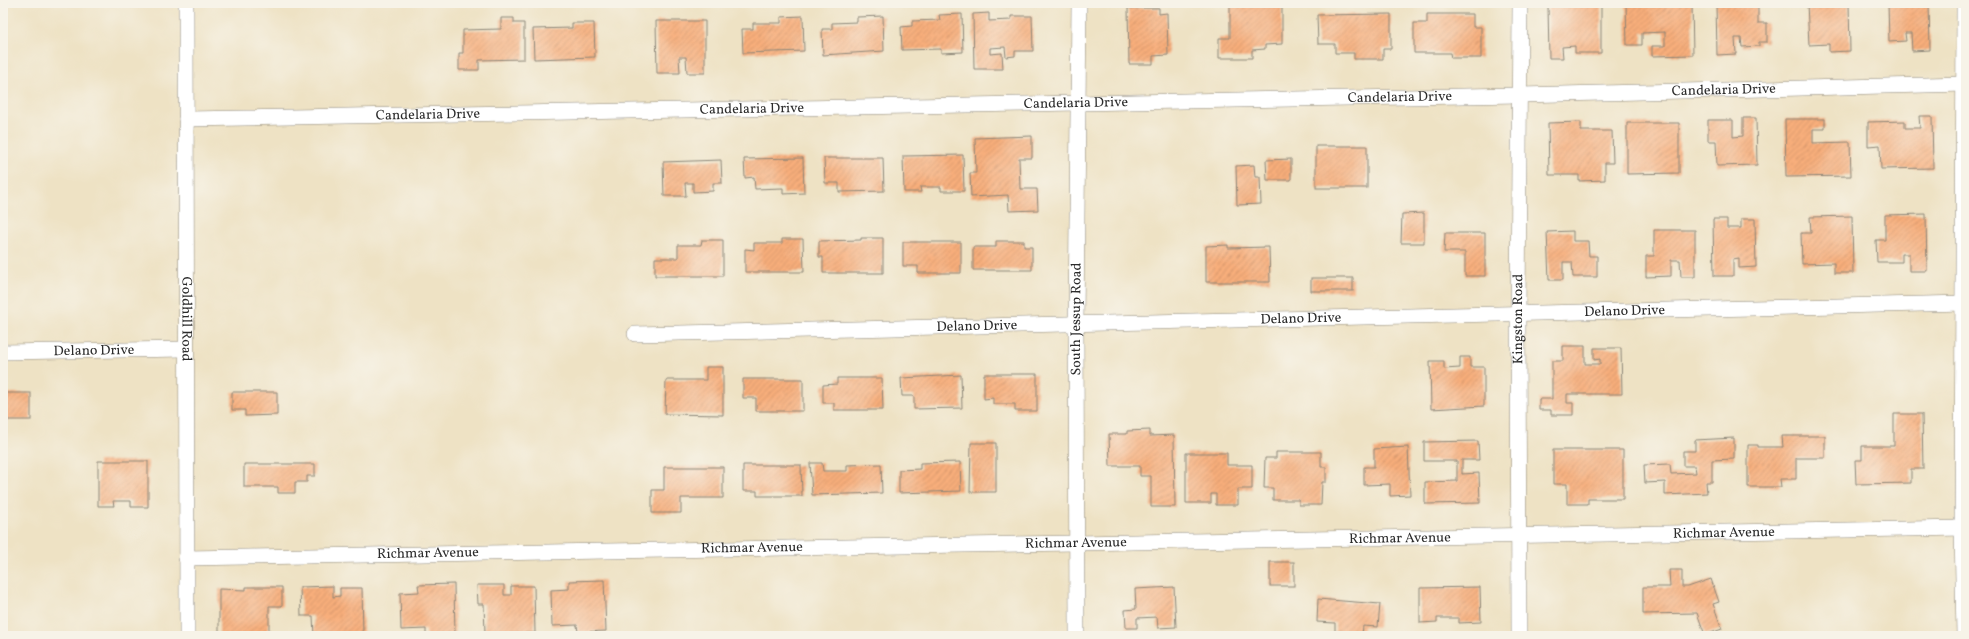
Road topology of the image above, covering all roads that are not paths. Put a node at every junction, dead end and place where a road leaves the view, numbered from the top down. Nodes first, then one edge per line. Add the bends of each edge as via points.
1 (186, 3) edge
2 (1079, 3) edge
3 (1520, 3) edge
4 (1964, 3) edge
5 (1965, 84) edge
6 (1520, 95) junction
7 (1079, 104) junction
8 (186, 119) junction
9 (1965, 303) edge
10 (1518, 315) junction
11 (1076, 325) junction
12 (635, 334) dead end
13 (185, 349) junction
14 (3, 352) edge
15 (1964, 528) edge
16 (1519, 537) junction
17 (1077, 543) junction
18 (186, 558) junction
19 (186, 636) edge
20 (1077, 636) edge
21 (1520, 636) edge
22 (1964, 636) edge

1 - 8 street, Goldhill Road
2 - 7 street, South Jessup Road
3 - 6 street, Kingston Road
4 - 5 street
5 - 6 street, Candelaria Drive
5 - 9 street
6 - 7 street, Candelaria Drive
6 - 10 street, Kingston Road
7 - 8 street, Candelaria Drive
7 - 11 street, South Jessup Road
8 - 13 street, Goldhill Road
9 - 10 street, Delano Drive
9 - 15 street
10 - 11 street, Delano Drive
10 - 16 street, Kingston Road
11 - 12 street, Delano Drive
11 - 17 street, South Jessup Road
13 - 14 street, Delano Drive
13 - 18 street, Goldhill Road
15 - 16 street, Richmar Avenue
15 - 22 street
16 - 17 street, Richmar Avenue
16 - 21 street, Kingston Road
17 - 18 street, Richmar Avenue
17 - 20 street, South Jessup Road
18 - 19 street, Goldhill Road

